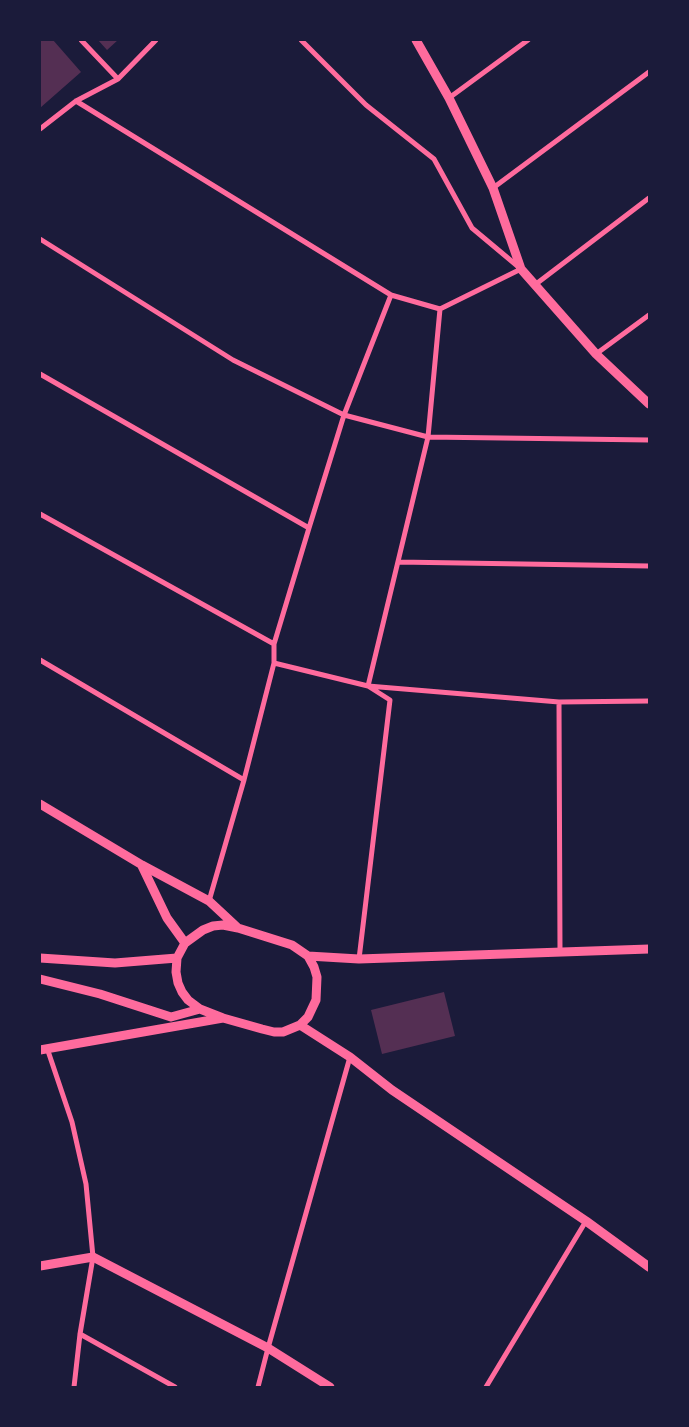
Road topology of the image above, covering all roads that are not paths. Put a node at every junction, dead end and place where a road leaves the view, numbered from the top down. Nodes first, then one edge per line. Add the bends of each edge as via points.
1 (81, 40) edge
2 (156, 40) edge
3 (301, 40) edge
4 (416, 40) edge
5 (528, 40) edge
6 (649, 72) edge
7 (118, 79) junction
8 (449, 98) junction
9 (76, 101) junction
10 (40, 129) edge
11 (494, 188) junction
12 (649, 198) edge
13 (40, 239) edge
14 (521, 269) junction
15 (536, 284) junction
16 (392, 295) junction
17 (440, 309) junction
18 (649, 315) edge
19 (596, 354) junction
20 (40, 374) edge
21 (649, 404) edge
22 (344, 415) junction
23 (428, 438) junction
24 (649, 440) edge
25 (40, 514) edge
26 (309, 528) junction
27 (398, 562) junction
28 (649, 566) edge
29 (274, 644) junction
30 (40, 660) edge
31 (274, 663) junction
32 (368, 686) junction
33 (649, 701) edge
34 (559, 702) junction
35 (244, 780) junction
36 (40, 804) edge
37 (142, 865) junction
38 (209, 901) junction
39 (238, 928) junction
40 (185, 943) junction
41 (649, 949) edge
42 (560, 952) junction
43 (308, 956) junction
44 (40, 958) edge
45 (178, 958) junction
46 (359, 959) junction
47 (40, 979) edge
48 (200, 1008) junction
49 (224, 1018) junction
50 (300, 1025) junction
51 (44, 1049) edge
52 (350, 1057) junction
53 (586, 1221) junction
54 (93, 1257) junction
55 (40, 1266) edge
56 (649, 1267) edge
57 (80, 1334) junction
58 (268, 1348) junction
59 (74, 1387) edge
60 (175, 1387) edge
61 (258, 1387) edge
62 (330, 1387) edge
63 (486, 1387) edge

1 - 7 street
2 - 7 street
3 - 14 street via 366,105 434,159 472,228
4 - 8 street
5 - 8 street
6 - 11 street
7 - 9 street
8 - 11 street
9 - 10 street
9 - 16 street
11 - 14 street
12 - 15 street
13 - 22 street via 233,360
14 - 15 street
14 - 17 street
15 - 19 street
16 - 17 street
16 - 22 street
17 - 23 street
18 - 19 street
19 - 21 street
20 - 26 street
22 - 23 street
22 - 26 street
23 - 24 street
23 - 27 street
25 - 29 street
26 - 29 street
27 - 28 street
27 - 32 street
29 - 31 street
30 - 35 street
31 - 32 street
31 - 35 street
32 - 34 street
32 - 46 street via 390,700
33 - 34 street
34 - 42 street
35 - 38 street
36 - 37 street
37 - 38 street
37 - 40 street via 167,918
38 - 39 street
39 - 40 street via 213,926
39 - 43 street via 292,945
40 - 45 street
41 - 42 street
42 - 46 street
43 - 46 street
43 - 50 street via 317,976 316,1000
44 - 45 street via 115,963
45 - 48 street via 178,983 188,1000
47 - 48 street via 171,1017
48 - 49 street
49 - 50 street via 274,1032
49 - 51 street
50 - 52 street
51 - 54 street via 72,1122 86,1184
52 - 53 street via 392,1090
52 - 58 street
53 - 56 street
53 - 63 street
54 - 55 street
54 - 57 street
54 - 58 street
57 - 59 street
57 - 60 street
58 - 61 street
58 - 62 street

